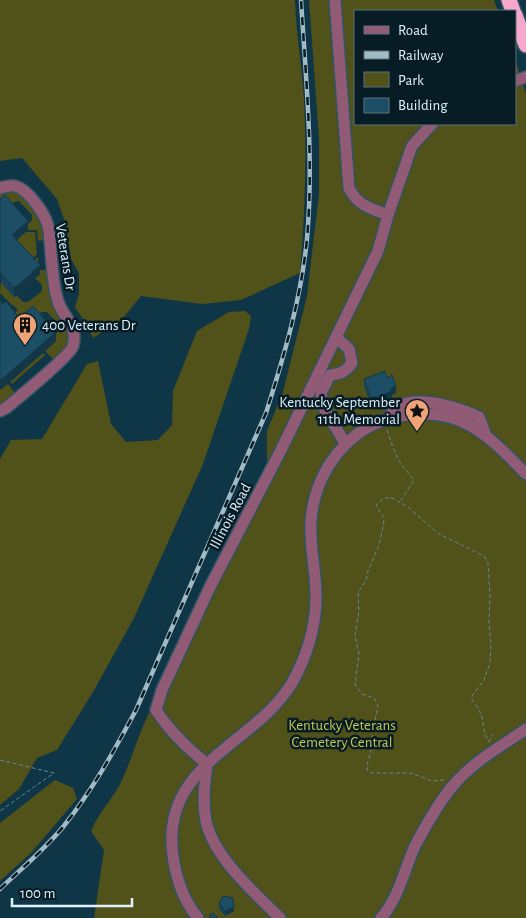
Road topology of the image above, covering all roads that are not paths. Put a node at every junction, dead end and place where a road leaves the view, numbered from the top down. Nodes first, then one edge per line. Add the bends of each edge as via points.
1 (335, 0) edge
2 (516, 18) edge
3 (526, 44) edge
4 (431, 125) edge
5 (0, 188) edge
6 (388, 215) junction
7 (337, 338) junction
8 (0, 411) edge
9 (345, 443) junction
10 (526, 474) edge
11 (526, 729) edge
12 (207, 764) junction
13 (198, 918) edge
14 (280, 918) edge
15 (381, 918) edge

1 - 6 street via 349,188 353,198 365,208
2 - 3 highway
4 - 6 street, Illinois Road via 412,146
5 - 8 street, Veterans Dr via 15,186 20,189 44,216 49,228 59,307 75,336 72,349 62,360
6 - 7 street, Illinois Road via 378,251
7 - 9 street via 349,349 352,363 340,374 330,375 321,392 324,408
7 - 12 street, Illinois Road via 210,586 162,690 156,710 163,722 182,744
9 - 10 street via 385,420 422,414 440,415 485,433
9 - 12 street via 321,478 315,498 311,522 316,598 307,649 292,683 280,700 264,718
11 - 15 street via 458,780 432,816 393,902
12 - 13 street via 190,782 181,799 172,833 178,881
12 - 14 street via 204,802 206,822 213,841 243,880

